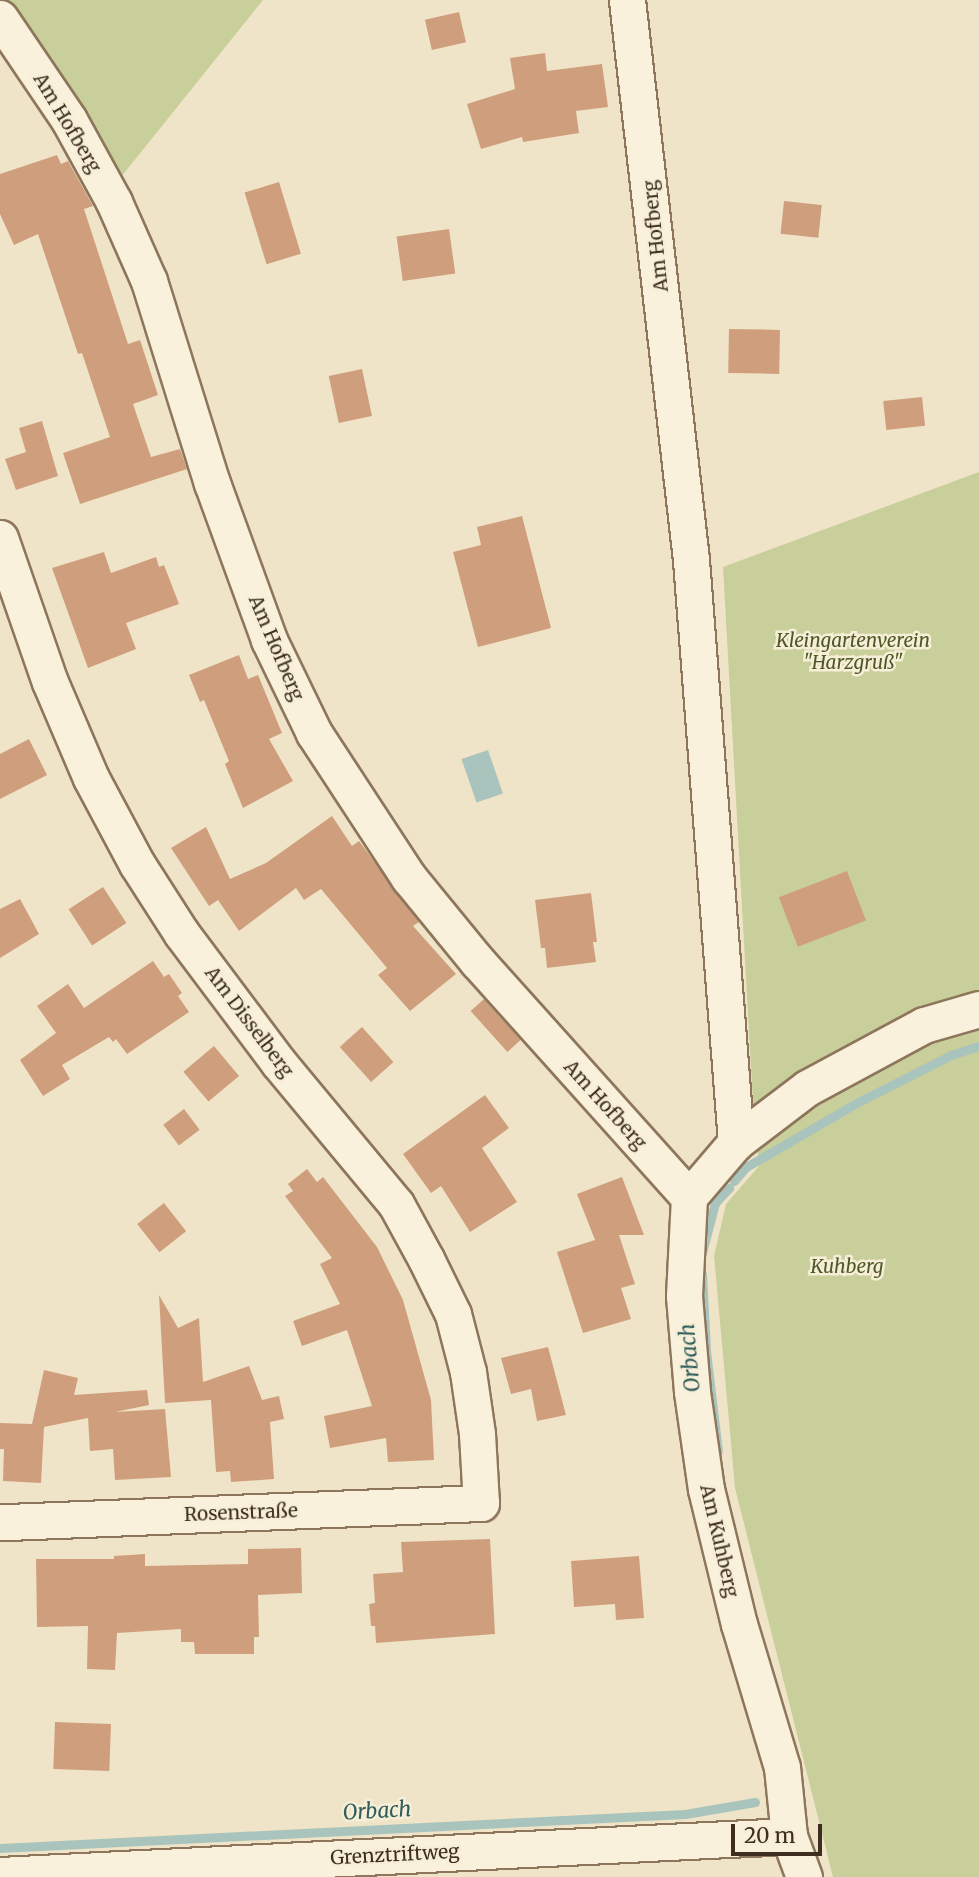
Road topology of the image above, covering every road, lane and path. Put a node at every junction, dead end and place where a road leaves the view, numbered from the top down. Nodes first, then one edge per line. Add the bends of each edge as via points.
1 (627, 0) edge
2 (0, 18) edge
3 (0, 538) edge
4 (979, 1009) edge
5 (736, 1142) junction
6 (689, 1197) junction
7 (481, 1503) joint
8 (0, 1522) edge
9 (789, 1836) junction
10 (0, 1875) edge
11 (804, 1877) edge

1 - 5 street, Am Hofberg via 691,560
2 - 6 street, Am Hofberg via 69,120 114,202 149,281 212,483 269,640 314,733 409,878 477,961
3 - 7 street, Am Disselberg via 50,682 91,778 136,864 278,1062 396,1204 448,1303 468,1372
4 - 5 street via 924,1025 818,1082
5 - 6 street
6 - 9 street, Am Kuhberg via 684,1296 706,1489 739,1624 782,1767
7 - 8 street, Rosenstraße
9 - 10 street, Grenztriftweg
9 - 11 street, Am Kuhberg

